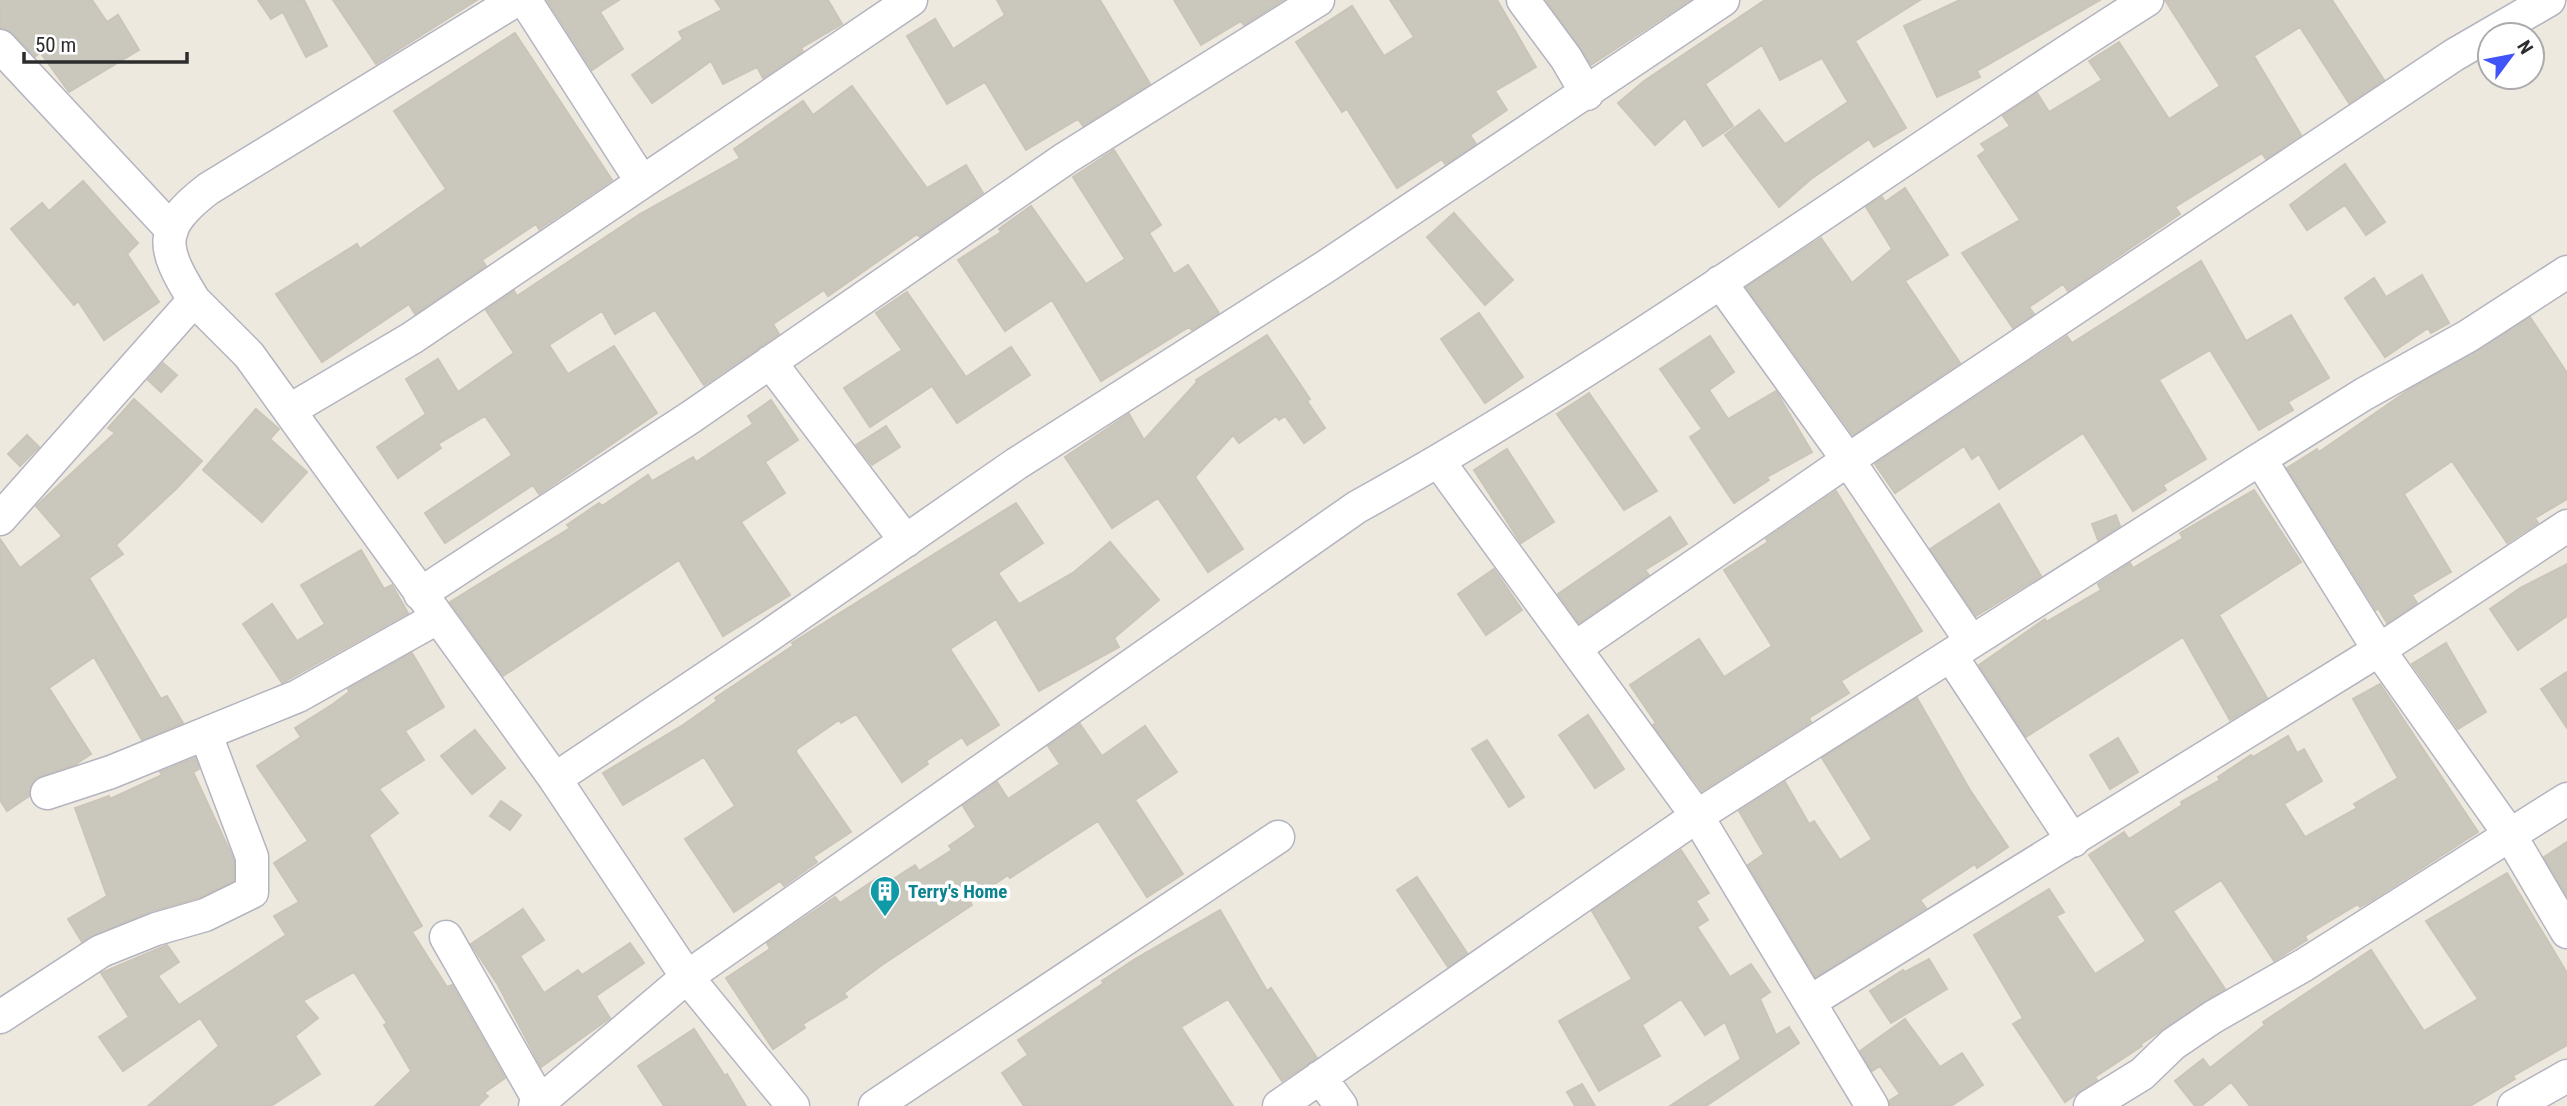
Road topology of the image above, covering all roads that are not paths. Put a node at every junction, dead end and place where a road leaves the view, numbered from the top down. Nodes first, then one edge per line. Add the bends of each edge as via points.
1 (516, 0) edge
2 (525, 0) edge
3 (911, 0) edge
4 (1318, 0) edge
5 (1523, 0) edge
6 (1723, 0) edge
7 (2147, 0) edge
8 (2549, 0) edge
9 (0, 46) edge
10 (1587, 94) junction
11 (642, 182) junction
12 (172, 230) junction
13 (2567, 272) edge
14 (1720, 282) junction
15 (194, 300) junction
16 (770, 362) junction
17 (289, 410) junction
18 (2260, 459) junction
19 (1848, 460) junction
20 (1439, 462) junction
21 (0, 519) edge
22 (2567, 526) edge
23 (906, 541) junction
24 (429, 606) junction
25 (1575, 648) junction
26 (1961, 649) junction
27 (2379, 650) junction
28 (206, 735) junction
29 (555, 779) junction
30 (47, 793) dead end
31 (2567, 799) edge
32 (1697, 816) junction
33 (2510, 835) junction
34 (1278, 837) dead end
35 (2073, 841) junction
36 (2567, 932) edge
37 (446, 937) dead end
38 (687, 977) junction
39 (1811, 1001) junction
40 (0, 1017) edge
41 (2567, 1076) edge
42 (1320, 1077) junction
43 (538, 1104) edge
44 (793, 1106) edge
45 (876, 1106) edge
46 (1279, 1106) edge
47 (1340, 1106) edge
48 (1872, 1106) edge
49 (2090, 1106) edge
50 (2514, 1106) edge

1 - 12 street via 208,189 183,209
2 - 11 street
3 - 11 street
4 - 16 street via 1066,158
5 - 10 street
6 - 10 street
7 - 14 street via 2001,92
8 - 19 street via 2454,55
9 - 12 street
10 - 23 street via 1016,464
11 - 17 street via 412,338
12 - 15 street via 168,240 174,267
13 - 18 street
14 - 19 street
14 - 20 street
15 - 17 street via 249,355
15 - 21 street
16 - 23 street
16 - 24 street
17 - 24 street
18 - 26 street
18 - 27 street
19 - 25 street
19 - 26 street
20 - 25 street
20 - 38 street via 1357,507
22 - 27 street
23 - 29 street
24 - 28 street via 298,696
24 - 29 street
25 - 32 street
26 - 32 street
26 - 35 street
27 - 33 street
27 - 35 street
28 - 30 street
28 - 40 street via 252,857 252,892 205,915 101,951
29 - 38 street
31 - 33 street
32 - 39 street
32 - 42 street
33 - 36 street
33 - 49 street via 2213,1017 2173,1044 2142,1074
34 - 45 street
35 - 39 street
37 - 43 street
38 - 43 street
38 - 44 street
39 - 48 street
41 - 50 street
42 - 46 street
42 - 47 street

